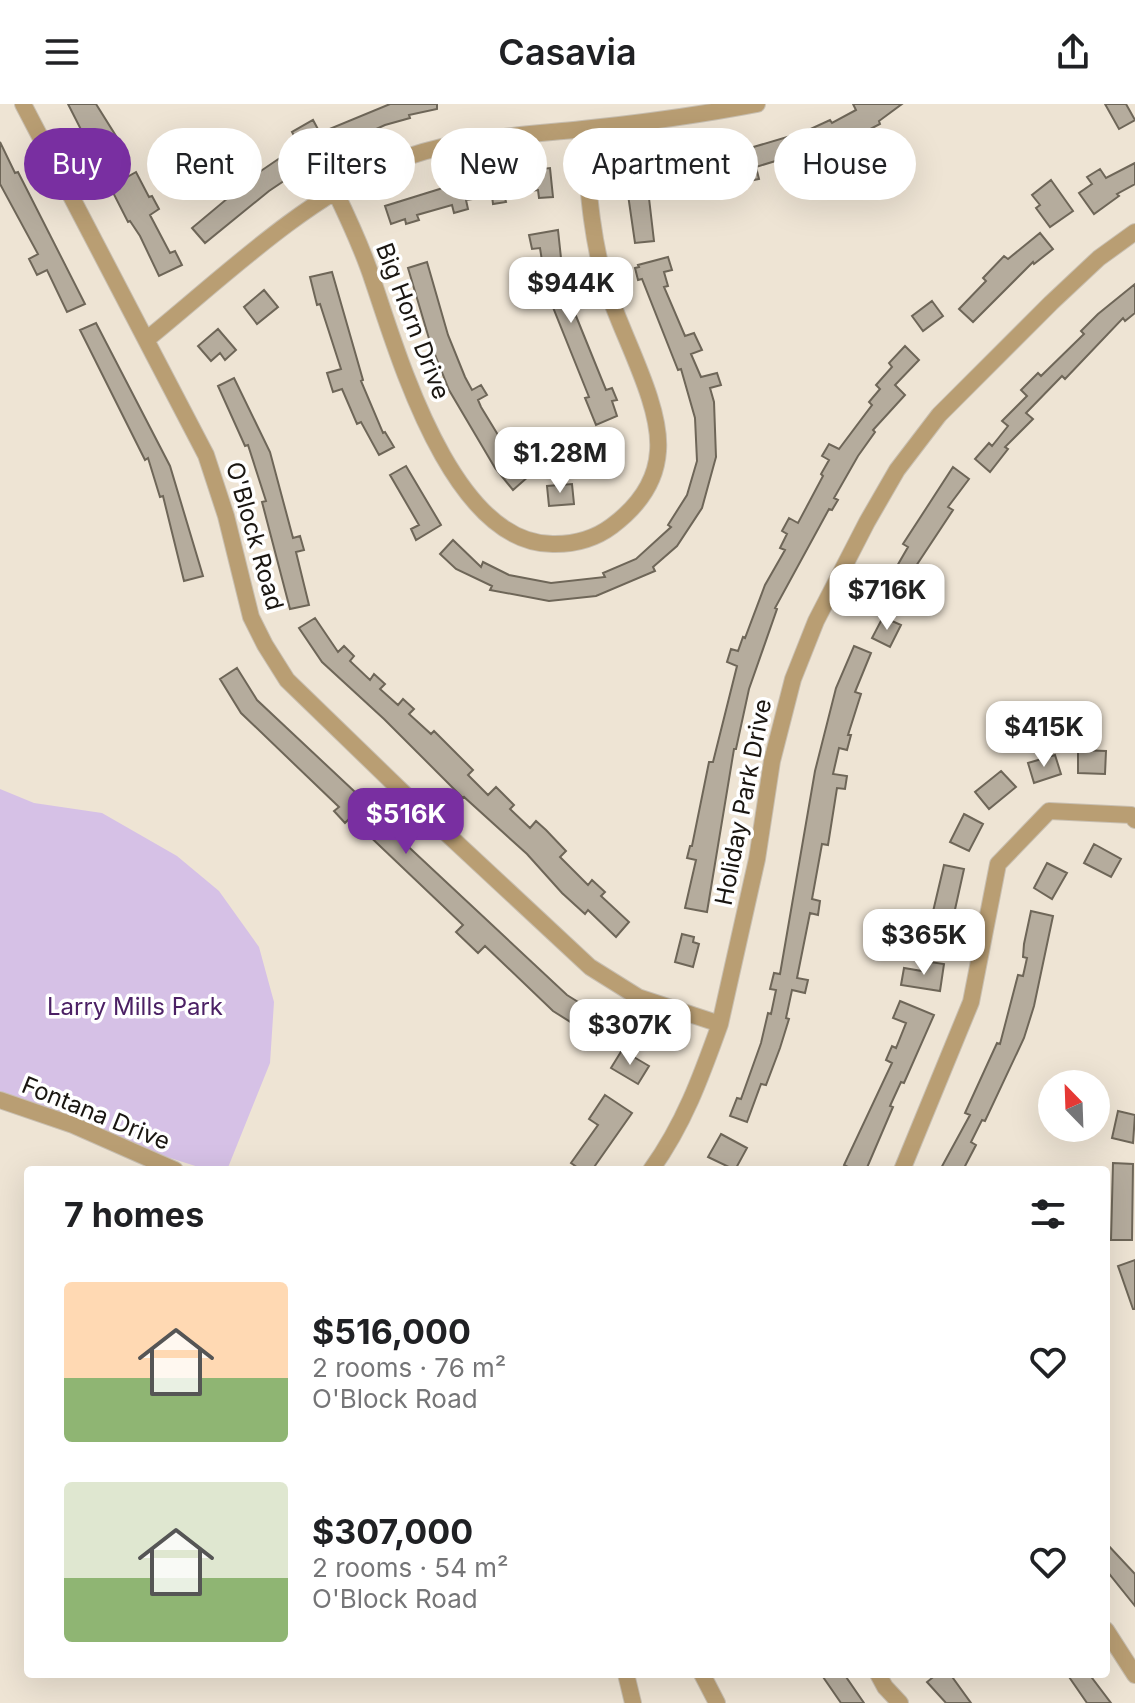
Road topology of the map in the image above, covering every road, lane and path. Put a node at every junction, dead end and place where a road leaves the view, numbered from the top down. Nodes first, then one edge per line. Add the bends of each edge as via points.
1 (23, 104) edge
2 (757, 104) edge
3 (728, 107) edge
4 (590, 128) edge
5 (563, 131) edge
6 (415, 155) edge
7 (322, 200) edge
8 (339, 200) edge
9 (589, 200) edge
10 (1135, 232) edge
11 (146, 340) junction
12 (1135, 820) edge
13 (720, 1024) junction
14 (0, 1100) edge
15 (166, 1166) edge
16 (654, 1166) edge
17 (904, 1166) edge
18 (1110, 1636) edge
19 (1135, 1675) edge
20 (627, 1678) edge
21 (704, 1678) edge
22 (880, 1678) edge
23 (633, 1703) edge
24 (717, 1703) edge
25 (900, 1703) edge

1 - 11 street, O'Block Road
2 - 3 street
3 - 4 street
5 - 6 street
7 - 11 street
8 - 9 street, Big Horn Drive via 403,373 444,457 486,515 523,539 544,545 606,531 638,503 655,469 654,413 613,309
10 - 13 street, Holiday Park Drive via 1099,258 939,415 897,470 867,522 793,679
11 - 13 street, O'Block Road via 206,455 251,617 287,680 590,967 638,997
12 - 17 street via 1131,815 1049,811 998,864 971,1002
13 - 16 street via 692,1101
14 - 15 street, Fontana Drive
18 - 19 street
20 - 23 street
21 - 24 street
22 - 25 street

